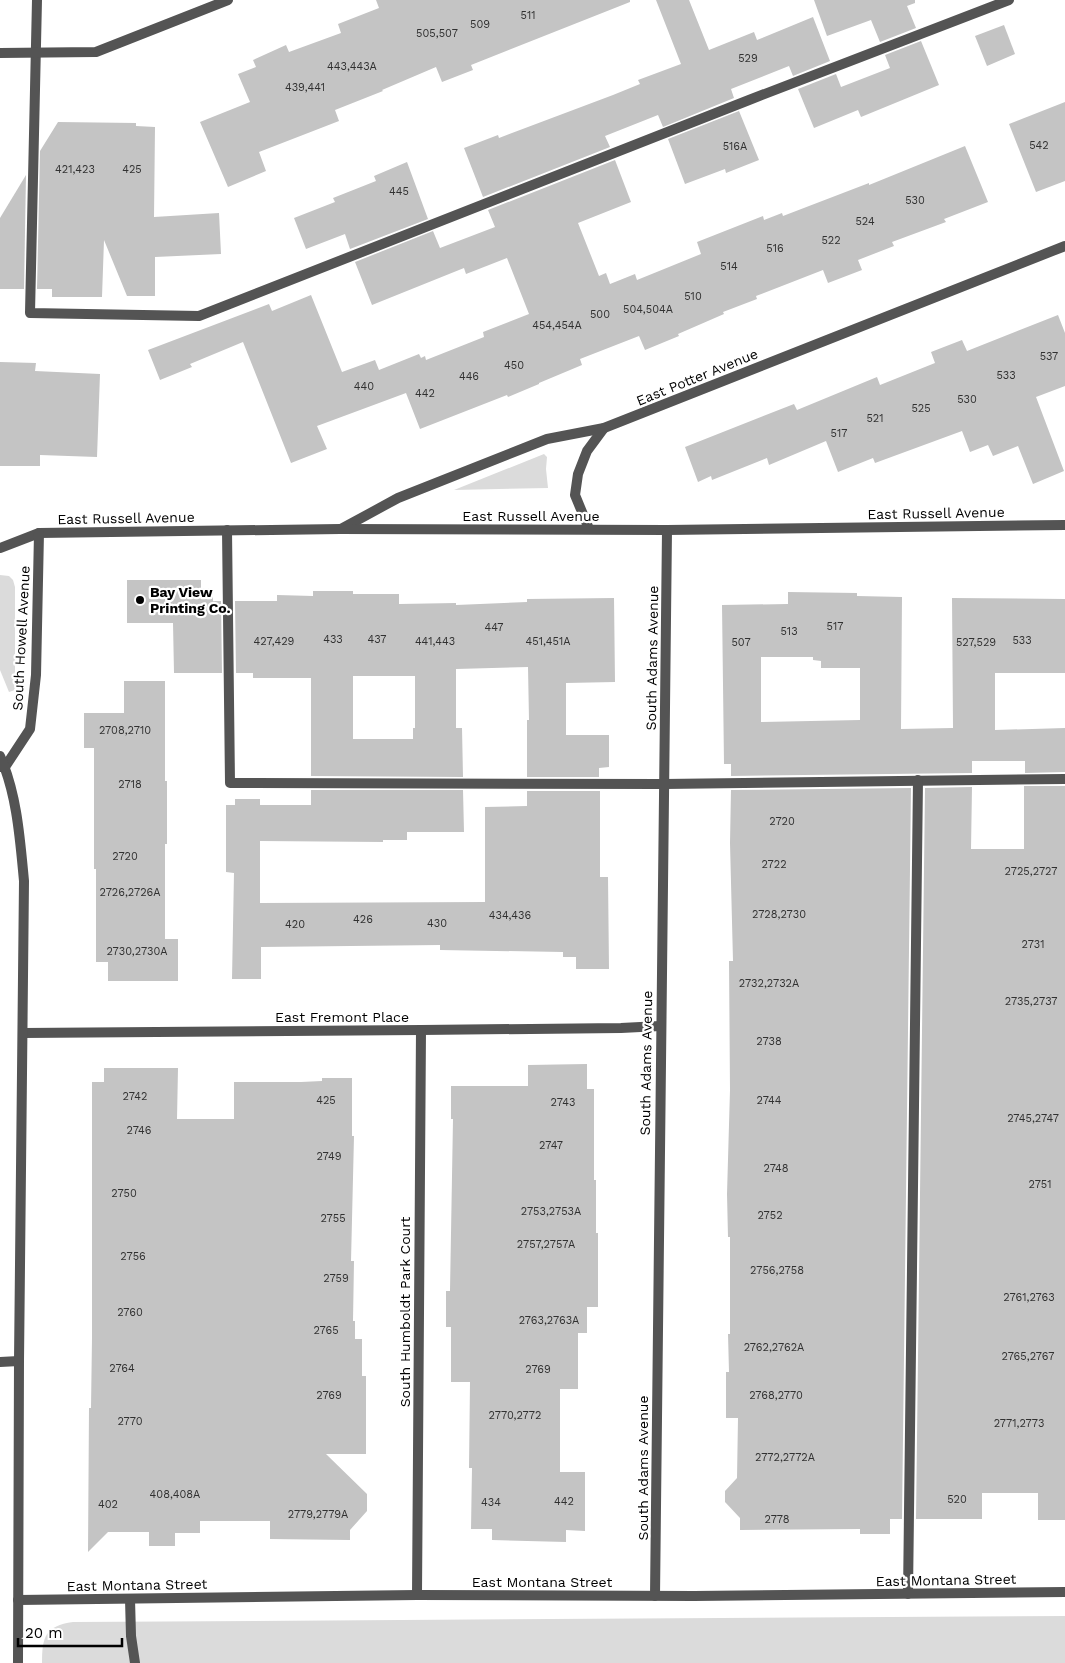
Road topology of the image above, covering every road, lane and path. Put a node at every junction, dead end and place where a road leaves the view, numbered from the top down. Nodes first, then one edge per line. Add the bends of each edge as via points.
1 (37, 0) edge
2 (228, 0) edge
3 (1008, 0) edge
4 (0, 52) edge
5 (36, 52) junction
6 (1065, 246) edge
7 (604, 428) junction
8 (1065, 525) edge
9 (340, 529) junction
10 (589, 529) junction
11 (227, 530) junction
12 (667, 530) junction
13 (39, 533) junction
14 (0, 548) edge
15 (0, 756) edge
16 (3, 767) edge
17 (1065, 779) edge
18 (918, 780) junction
19 (664, 784) junction
20 (660, 1026) junction
21 (421, 1030) junction
22 (23, 1032) junction
23 (19, 1361) junction
24 (0, 1362) edge
25 (1065, 1592) edge
26 (908, 1594) junction
27 (417, 1595) junction
28 (655, 1596) junction
29 (130, 1599) junction
30 (18, 1600) junction
31 (18, 1663) edge
32 (135, 1663) edge

1 - 5 street
2 - 5 street via 96,52
3 - 5 street via 200,316 30,313
4 - 5 street
6 - 7 street, East Potter Avenue
7 - 9 street, East Potter Avenue via 547,438 398,498
7 - 10 street via 587,451 578,474 575,495
8 - 12 street, East Russell Avenue
9 - 10 street, East Russell Avenue
9 - 11 street, East Russell Avenue
10 - 12 street, East Russell Avenue
11 - 13 street, East Russell Avenue
11 - 19 street via 230,784
12 - 19 street, South Adams Avenue
13 - 14 street, East Russell Avenue
13 - 16 street, South Howell Avenue via 36,675 30,729
15 - 16 street
16 - 22 street via 18,822 24,881
17 - 18 street
18 - 19 street
18 - 26 street
19 - 20 street, South Adams Avenue
20 - 21 street, East Fremont Place
20 - 28 street, South Adams Avenue
21 - 22 street, East Fremont Place
21 - 27 street, South Humboldt Park Court
22 - 23 street
23 - 24 street
23 - 30 street
25 - 26 street, East Montana Street
26 - 28 street, East Montana Street
27 - 28 street, East Montana Street
27 - 29 street, East Montana Street
29 - 30 street, East Montana Street
29 - 32 street
30 - 31 street

